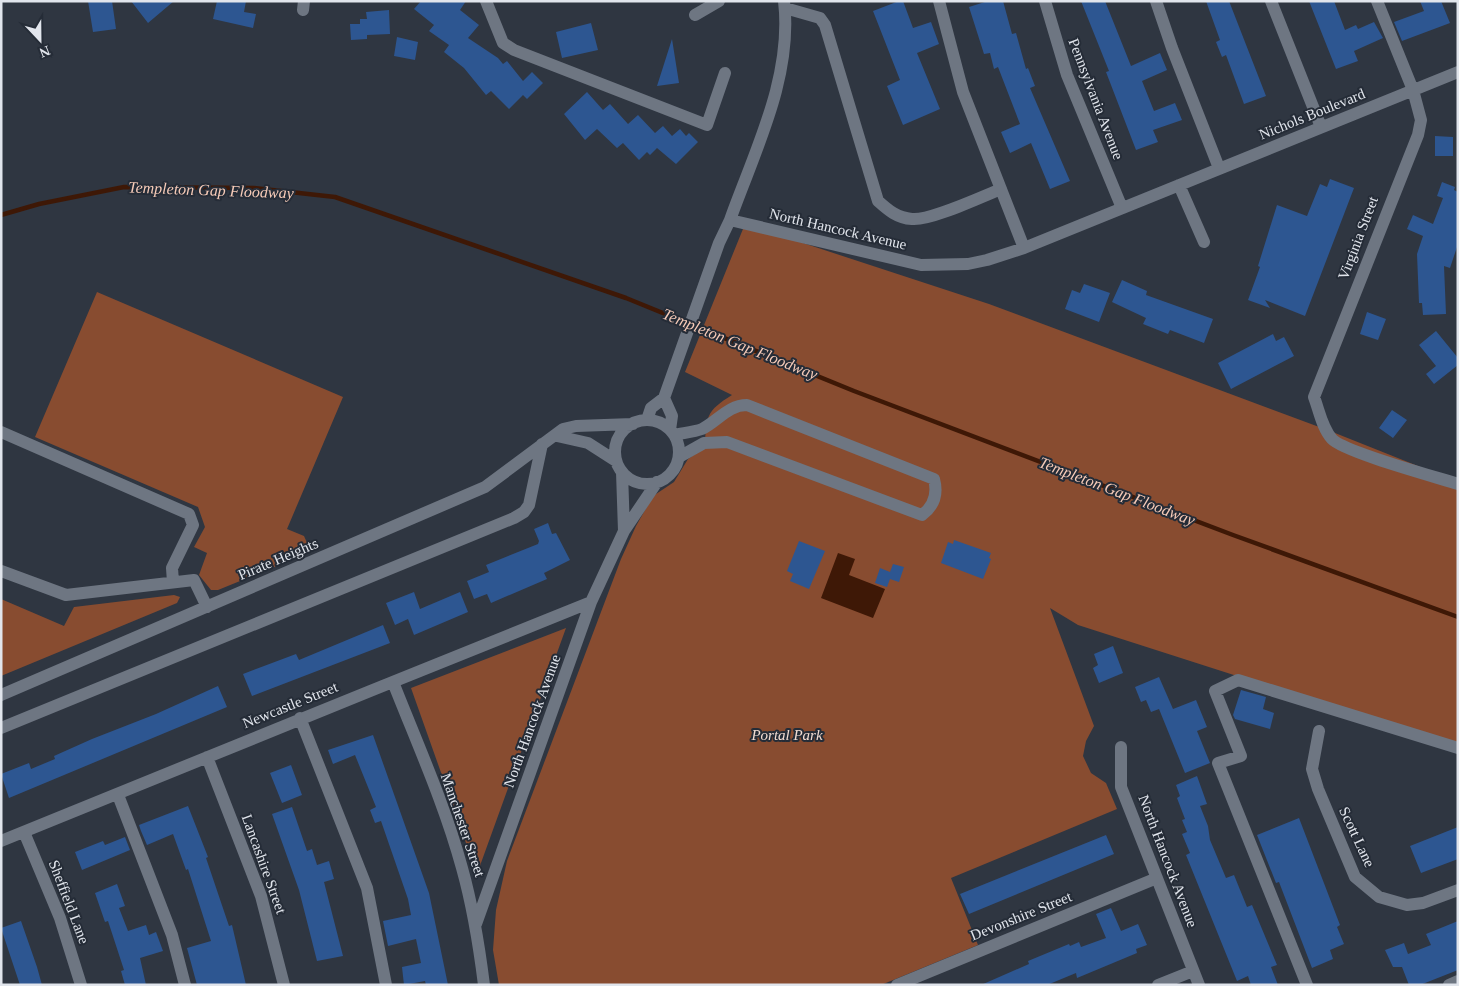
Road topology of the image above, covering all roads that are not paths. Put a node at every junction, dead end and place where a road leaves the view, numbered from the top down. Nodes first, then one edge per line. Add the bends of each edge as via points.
1 (486, 1) edge
2 (719, 1) edge
3 (939, 1) edge
4 (1045, 1) edge
5 (1156, 1) edge
6 (1271, 1) edge
7 (1377, 1) edge
8 (784, 5) edge
9 (695, 15) dead end
10 (1458, 72) edge
11 (725, 73) dead end
12 (1413, 90) junction
13 (1321, 127) junction
14 (1219, 168) junction
15 (1179, 185) junction
16 (1001, 189) junction
17 (1122, 208) junction
18 (730, 220) junction
19 (1204, 242) dead end
20 (1024, 248) junction
21 (939, 265) joint
22 (664, 398) junction
23 (647, 420) junction
24 (633, 424) junction
25 (1, 432) edge
26 (672, 433) junction
27 (557, 436) junction
28 (542, 444) junction
29 (679, 457) junction
30 (619, 467) junction
31 (657, 482) junction
32 (1458, 484) edge
33 (624, 530) junction
34 (1, 571) edge
35 (172, 582) junction
36 (591, 602) junction
37 (207, 607) junction
38 (393, 682) junction
39 (1, 695) edge
40 (300, 718) junction
41 (1, 728) edge
42 (1319, 731) dead end
43 (1121, 746) dead end
44 (1458, 748) edge
45 (207, 757) junction
46 (118, 795) junction
47 (24, 832) junction
48 (1, 841) edge
49 (1158, 878) junction
50 (1458, 890) edge
51 (476, 924) junction
52 (1193, 971) junction
53 (1458, 981) edge
54 (81, 985) edge
55 (185, 985) edge
56 (284, 985) edge
57 (386, 985) edge
58 (484, 985) edge
59 (897, 985) edge
60 (1158, 985) edge
61 (1199, 985) edge
62 (1307, 985) edge
63 (1449, 985) edge

1 - 11 street via 503,43 514,50 707,125
2 - 9 street
3 - 16 street via 963,92
4 - 17 street, Pennsylvania Avenue via 1067,75
5 - 14 street
6 - 13 street
7 - 12 street, Virginia Street
8 - 16 street via 820,18 826,24 878,200 890,212 913,220 923,219
8 - 18 street via 786,39 775,97
10 - 12 street, Nichols Boulevard
12 - 13 street, Nichols Boulevard
12 - 32 street, Virginia Street via 1420,120 1418,135 1314,397 1332,440 1354,451
13 - 14 street, Nichols Boulevard via 1298,139
14 - 15 street, Nichols Boulevard
15 - 17 street, Nichols Boulevard
15 - 19 street
16 - 20 street
17 - 20 street, Nichols Boulevard
18 - 21 street, North Hancock Avenue via 906,262
18 - 22 street
20 - 21 street, Nichols Boulevard via 987,260
22 - 23 street via 651,408
22 - 26 street via 672,416
23 - 24 street
23 - 26 street via 663,425
24 - 27 street, Pirate Heights via 576,426 563,429
24 - 30 street, North Hancock Avenue via 620,436 615,452
25 - 35 street via 189,514 193,525 172,568
26 - 29 street
26 - 29 street via 700,430 730,409 748,406 934,479 936,487 931,508 922,515 727,442 704,444
27 - 28 street, Pirate Heights
27 - 30 street via 588,442
28 - 37 street, Pirate Heights via 485,487
28 - 41 street via 529,505 514,518
29 - 31 street, North Hancock Avenue via 674,470
30 - 31 street via 638,483
30 - 33 street, North Hancock Avenue
31 - 33 street, North Hancock Avenue
33 - 36 street, North Hancock Avenue
34 - 35 street via 62,595
35 - 37 street via 194,580
36 - 38 street, Newcastle Street
36 - 51 street, North Hancock Avenue
37 - 39 street, Pirate Heights
38 - 40 street, Newcastle Street
38 - 51 street, Manchester Street via 462,867
40 - 45 street, Newcastle Street
40 - 57 street via 366,888
42 - 50 street, Scott Lane via 1312,769 1355,877 1379,897 1407,906
43 - 49 street, North Hancock Avenue via 1121,787
44 - 62 street via 1238,680 1216,691 1241,756 1218,764
45 - 46 street, Newcastle Street
45 - 56 street, Lancashire Street via 261,896
46 - 47 street, Newcastle Street
46 - 55 street via 172,935
47 - 48 street, Newcastle Street
47 - 54 street, Sheffield Lane via 60,918
49 - 52 street, North Hancock Avenue
49 - 59 street, Devonshire Street
51 - 58 street, Manchester Street
52 - 60 street
52 - 61 street, North Hancock Avenue
53 - 63 street

